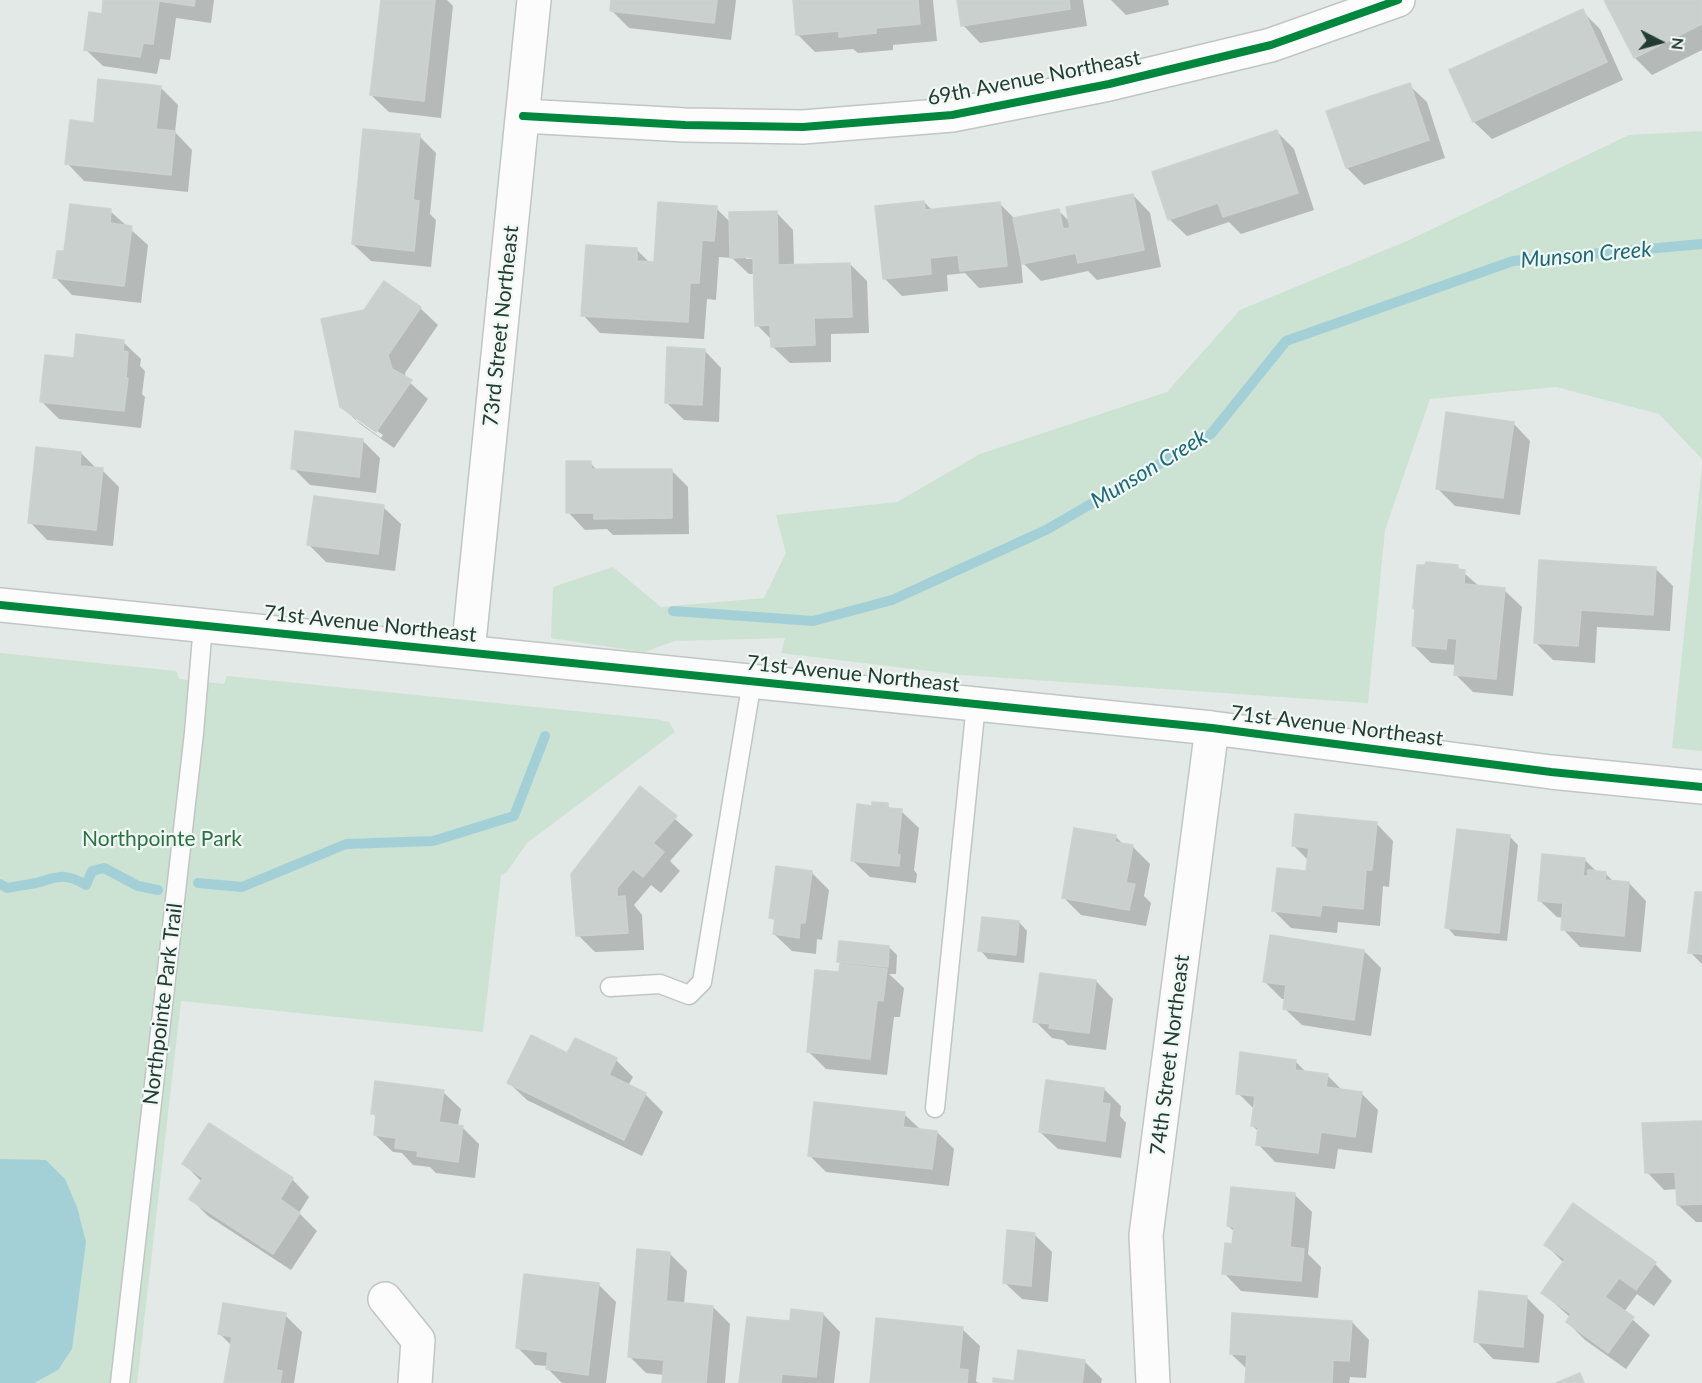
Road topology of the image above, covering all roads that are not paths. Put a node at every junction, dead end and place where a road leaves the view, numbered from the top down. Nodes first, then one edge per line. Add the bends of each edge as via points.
1 (534, 0) edge
2 (1398, 0) edge
3 (523, 116) junction
4 (0, 605) edge
5 (203, 625) junction
6 (468, 652) junction
7 (752, 681) junction
8 (976, 704) junction
9 (1212, 728) junction
10 (1702, 787) edge
11 (610, 987) dead end
12 (934, 1108) dead end
13 (384, 1299) dead end
14 (120, 1383) edge
15 (414, 1383) edge
16 (1153, 1383) edge

1 - 3 street, 73rd Street Northeast
2 - 3 street, 69th Avenue Northeast via 1271,45 1109,84 952,115 803,127
3 - 6 street, 73rd Street Northeast
4 - 5 street, 71st Avenue Northeast
5 - 6 street, 71st Avenue Northeast
5 - 14 lane, Northpointe Park Trail
6 - 7 street, 71st Avenue Northeast
7 - 8 street, 71st Avenue Northeast
7 - 11 lane via 702,982 689,995 660,984
8 - 9 street, 71st Avenue Northeast
8 - 12 lane
9 - 10 street, 71st Avenue Northeast via 1551,772
9 - 16 street, 74th Street Northeast via 1146,1235
13 - 15 street via 418,1340

